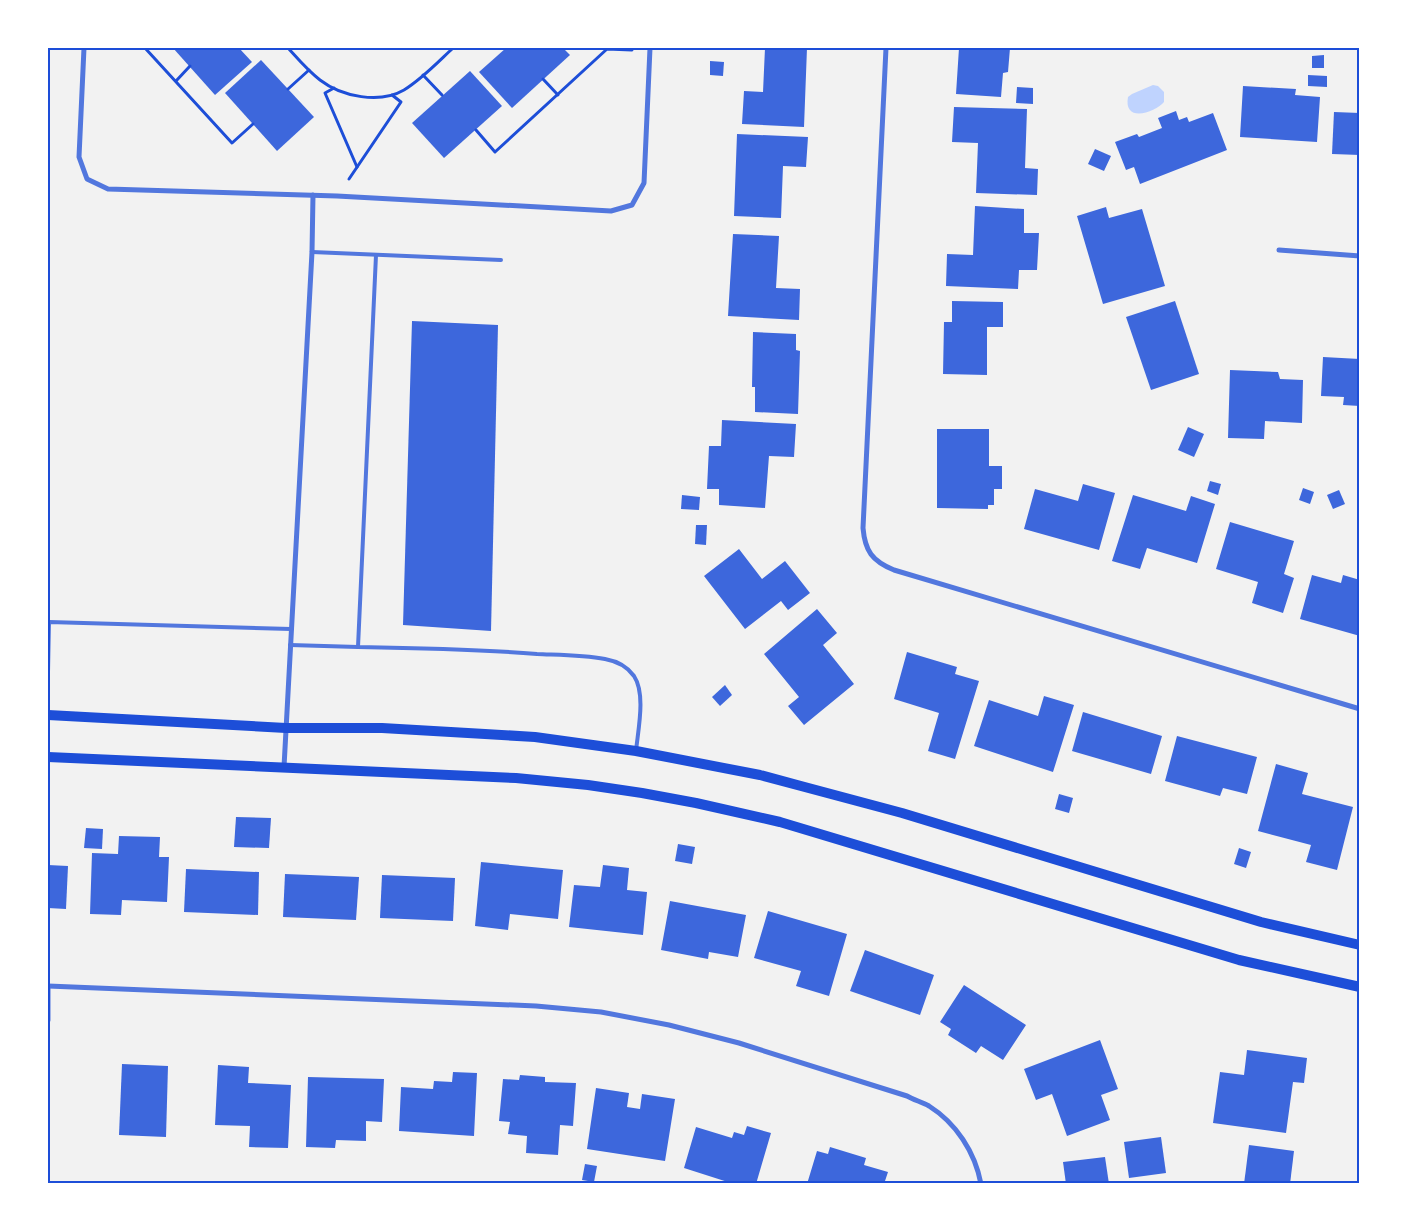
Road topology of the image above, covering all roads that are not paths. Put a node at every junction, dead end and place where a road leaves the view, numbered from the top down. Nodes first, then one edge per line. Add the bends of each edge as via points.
1 (84, 48) edge
2 (886, 48) edge
3 (649, 49) edge
4 (313, 195) junction
5 (1279, 250) dead end
6 (312, 252) junction
7 (376, 255) junction
8 (1360, 256) edge
9 (502, 260) dead end
10 (291, 629) junction
11 (290, 645) junction
12 (358, 647) junction
13 (48, 672) edge
14 (1360, 709) edge
15 (48, 715) edge
16 (286, 728) junction
17 (636, 751) junction
18 (48, 756) edge
19 (284, 767) junction
20 (1360, 945) edge
21 (48, 986) edge
22 (1360, 987) edge
23 (48, 1020) edge
24 (981, 1184) edge

1 - 4 street via 79,157 87,179 108,189
2 - 14 street via 863,528 864,543 869,552 882,565 894,570
3 - 4 street via 644,183 632,206 611,211
4 - 6 street
5 - 8 street
6 - 7 lane
6 - 10 street
7 - 9 lane
7 - 12 lane
10 - 11 street
10 - 13 lane via 49,622
11 - 12 lane
11 - 16 street
12 - 17 lane via 583,657 606,659 626,666 639,688
15 - 16 main road
16 - 17 main road via 382,728 535,737
16 - 19 street
17 - 20 main road via 718,766 902,813 1261,922
18 - 19 main road
19 - 22 main road via 516,778 588,785 696,803 780,822 1239,960
21 - 23 street
21 - 24 street via 536,1006 601,1012 669,1025 748,1046 907,1096 928,1106 949,1122 962,1138 973,1158

